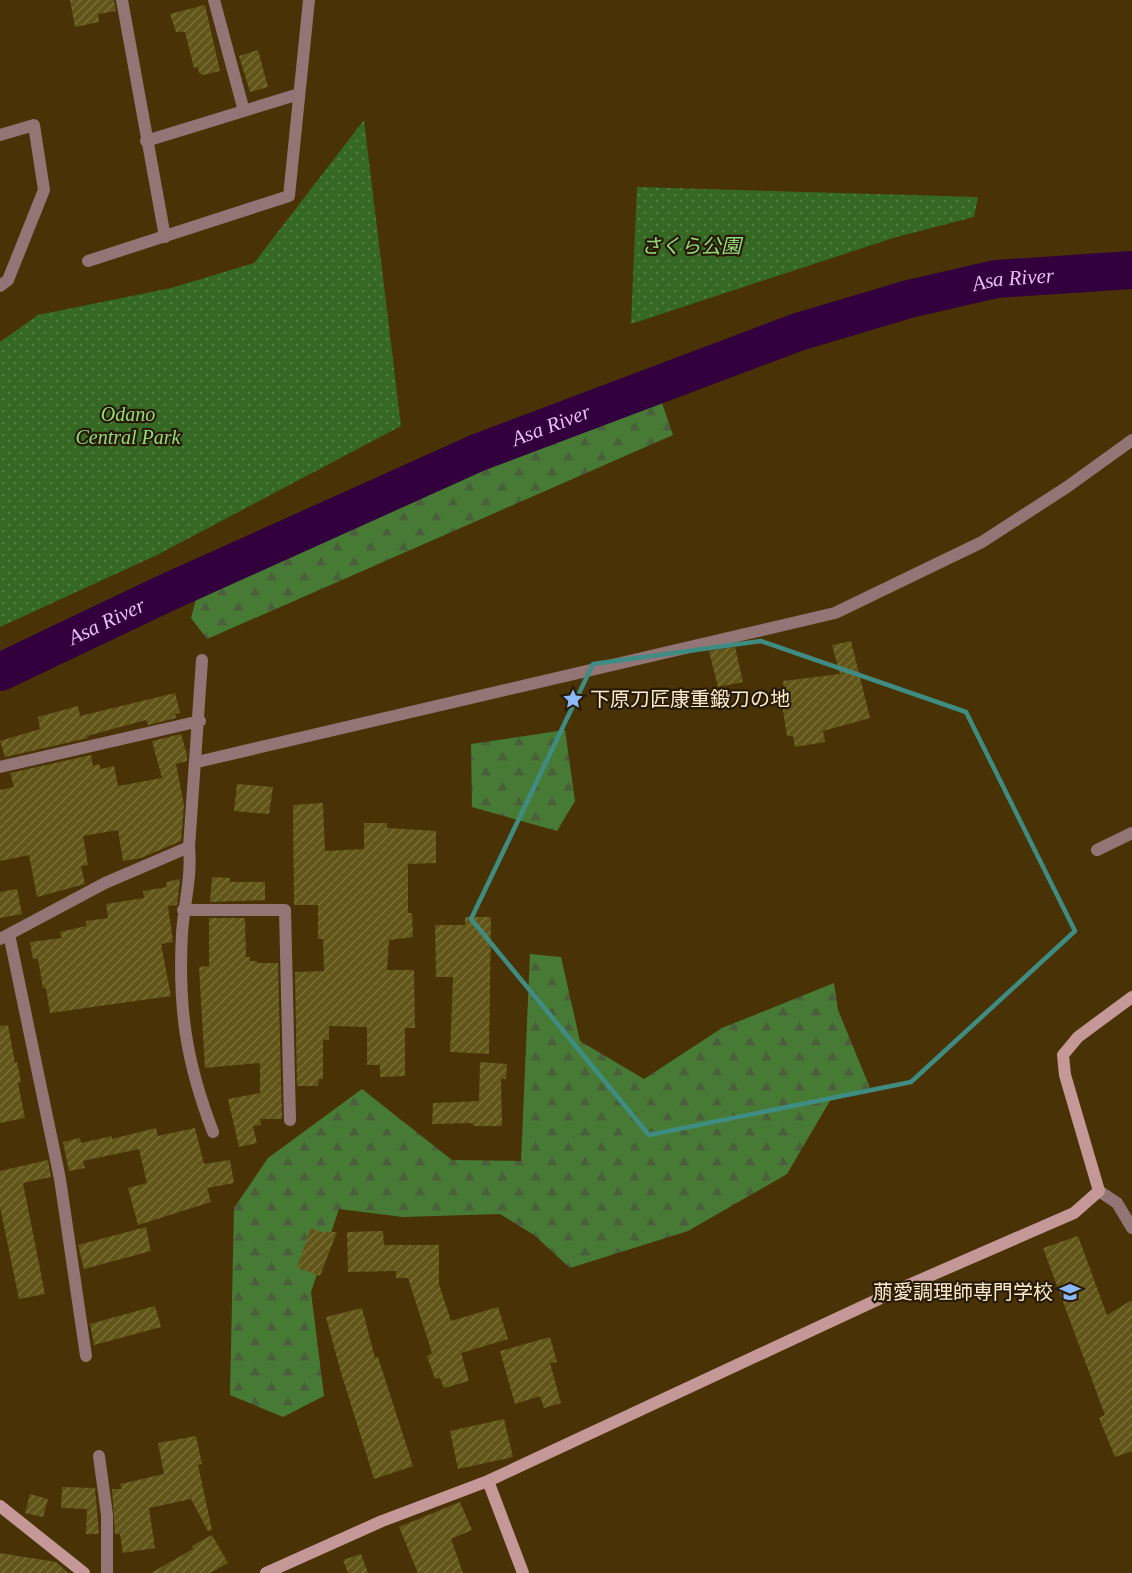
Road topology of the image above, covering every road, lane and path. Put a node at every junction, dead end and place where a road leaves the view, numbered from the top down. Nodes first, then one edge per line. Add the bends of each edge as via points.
1 (122, 0) edge
2 (214, 0) edge
3 (309, 0) edge
4 (299, 94) junction
5 (244, 111) junction
6 (0, 135) edge
7 (147, 141) junction
8 (165, 237) junction
9 (88, 261) dead end
10 (0, 286) edge
11 (1132, 440) edge
12 (202, 660) dead end
13 (200, 721) junction
14 (197, 762) junction
15 (0, 767) edge
16 (1132, 833) edge
17 (189, 846) junction
18 (1097, 850) dead end
19 (183, 910) junction
20 (4, 936) edge
21 (1132, 997) edge
22 (290, 1120) dead end
23 (213, 1132) dead end
24 (1100, 1191) junction
25 (1132, 1228) edge
26 (86, 1356) dead end
27 (99, 1456) dead end
28 (488, 1481) junction
29 (0, 1506) edge
30 (84, 1573) edge
31 (107, 1573) edge
32 (266, 1573) edge
33 (523, 1573) edge

1 - 7 street
2 - 5 street
3 - 4 street
4 - 5 street
4 - 8 street via 289,196
5 - 7 street
6 - 10 street via 33,125 44,189 8,280
7 - 8 street
8 - 9 street
11 - 14 street via 1067,488 982,542 835,613
12 - 13 street
13 - 14 street
13 - 15 street
14 - 17 street
16 - 18 street
17 - 19 street via 191,871
17 - 20 street via 105,883
19 - 22 street via 285,910
19 - 23 street via 183,1025 197,1092
20 - 26 street via 60,1179
21 - 24 street via 1078,1037 1063,1055 1065,1075
24 - 25 street via 1117,1203
24 - 28 street via 1074,1213 911,1284
27 - 31 street via 107,1515
28 - 32 street via 382,1521
28 - 33 street
29 - 30 street

